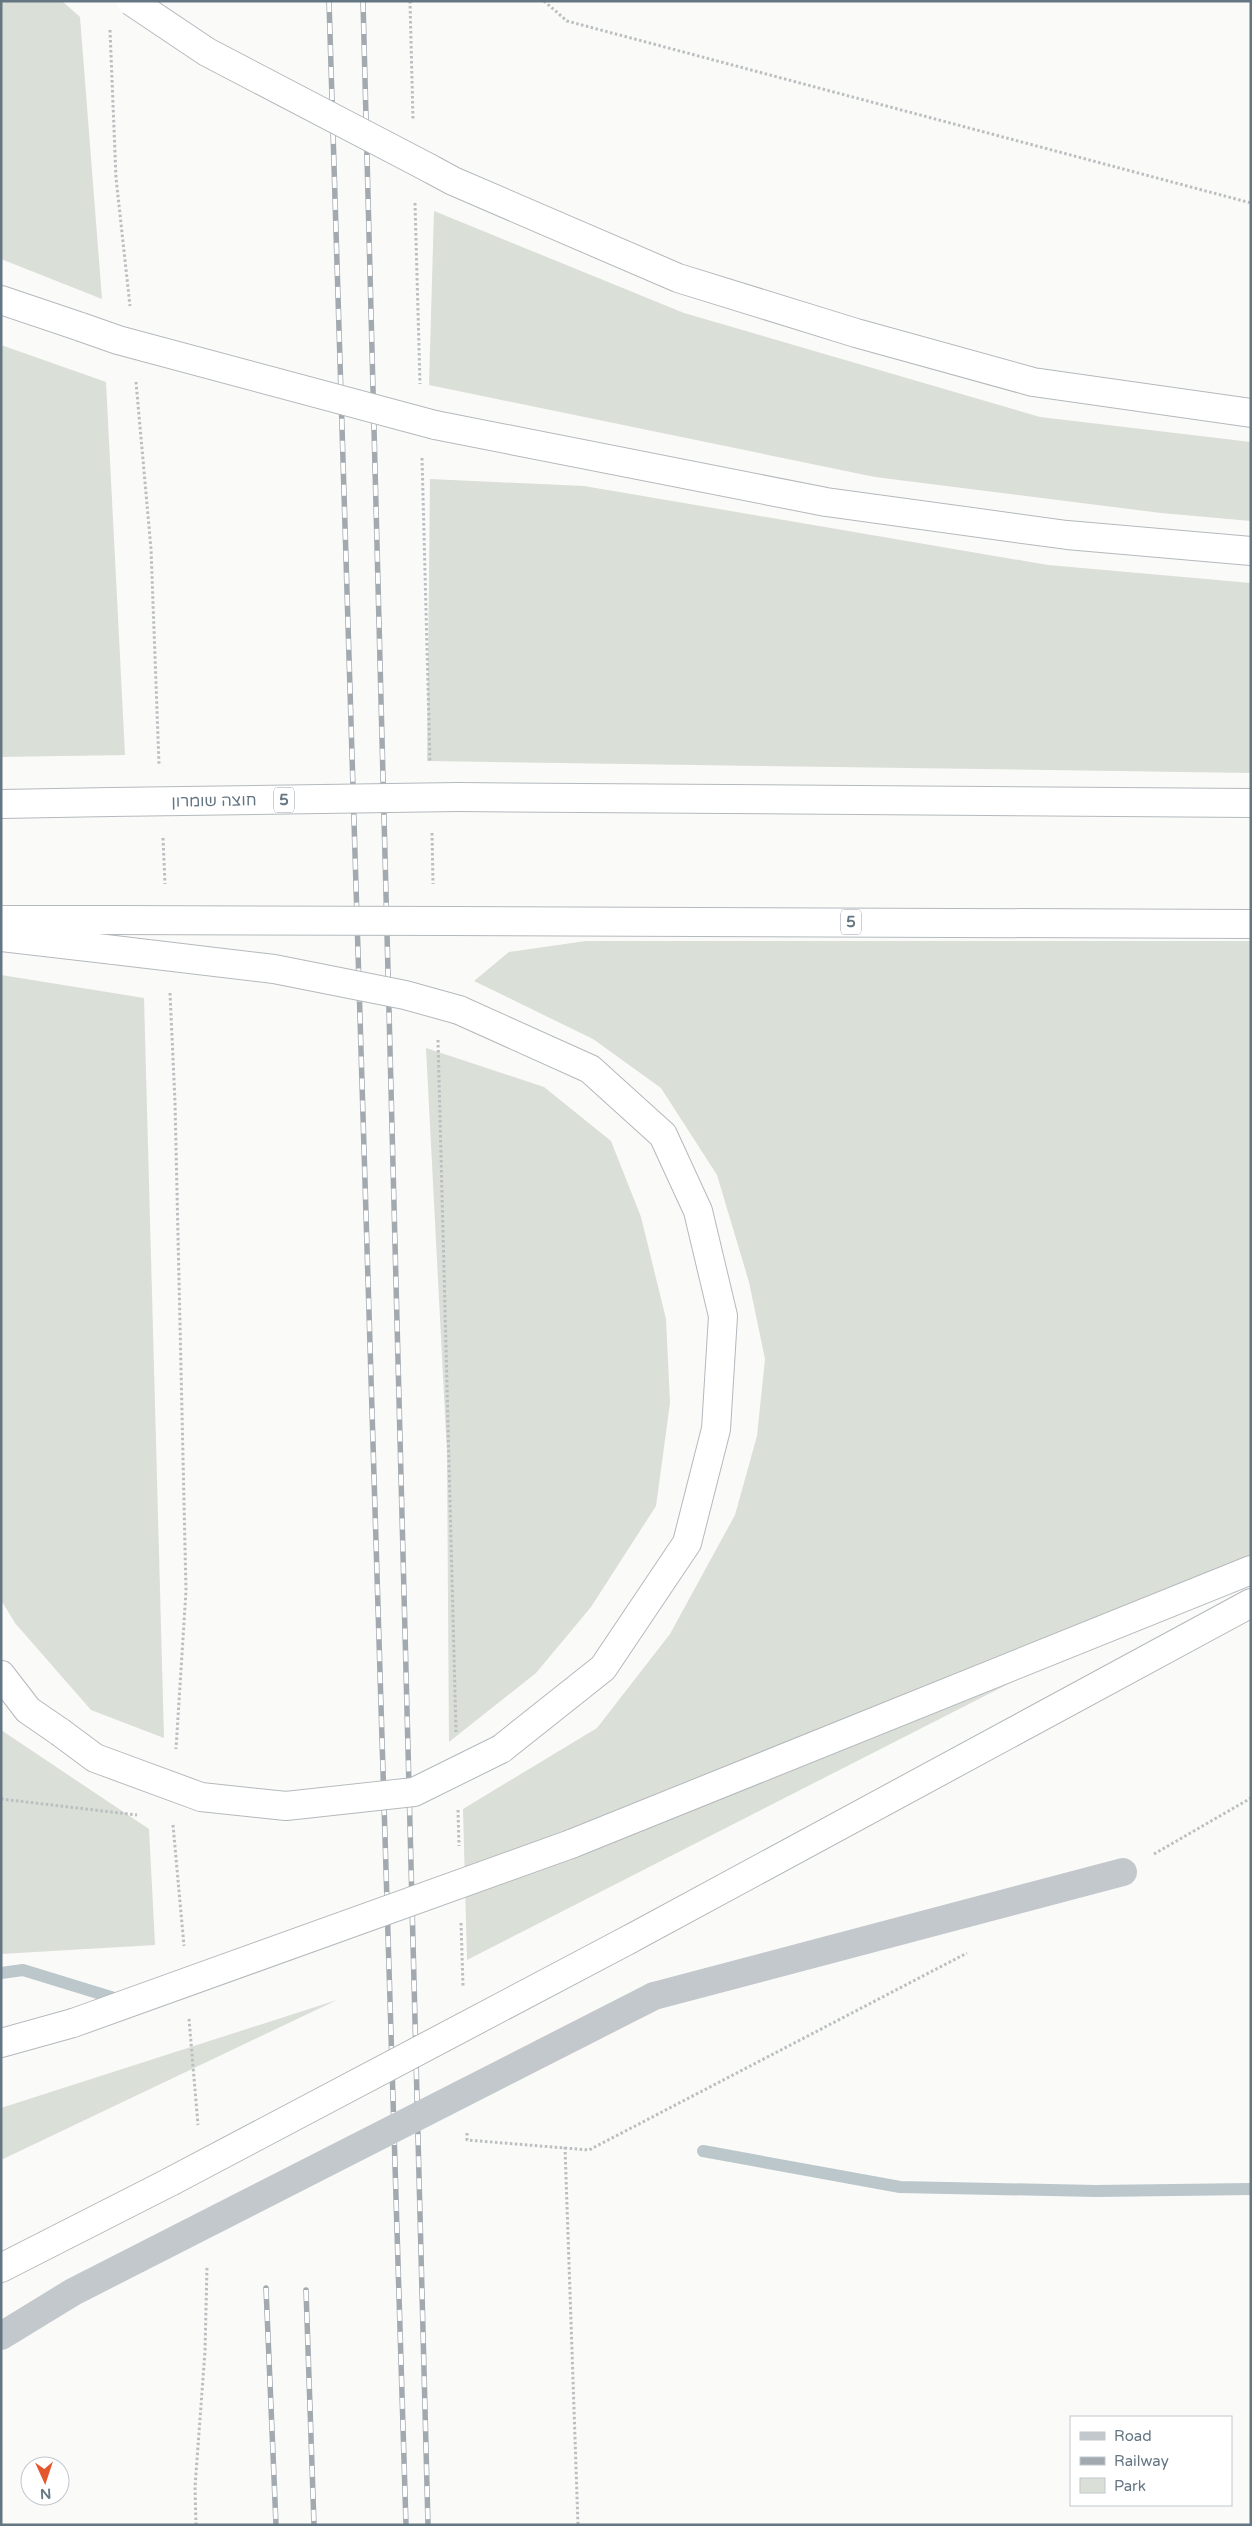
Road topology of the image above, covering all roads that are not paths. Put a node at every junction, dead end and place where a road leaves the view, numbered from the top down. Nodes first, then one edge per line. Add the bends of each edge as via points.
1 (131, 1) edge
2 (1, 300) edge
3 (1251, 413) edge
4 (1251, 551) edge
5 (1251, 803) edge
6 (1, 804) edge
7 (1, 920) edge
8 (1251, 924) edge
9 (1, 937) edge
10 (1251, 1570) edge
11 (1251, 1603) edge
12 (1, 1675) edge
13 (1123, 1872) road end
14 (1, 2043) edge
15 (1, 2268) edge
16 (1, 2336) edge

1 - 3 highway, bridge via 207,52 453,180 678,278 856,333 1033,382
2 - 4 highway, bridge via 118,340 435,425 826,502 1067,535
5 - 6 highway, חוצה שומרון / 5, bridge via 458,797
7 - 8 highway, 5, bridge
9 - 12 highway, bridge via 274,969 405,995 459,1010 590,1069 663,1135 698,1211 722,1316 716,1428 687,1543 603,1668 501,1749 414,1792 286,1806 201,1797 95,1758 28,1710
10 - 14 highway, bridge via 571,1844 73,2023
11 - 15 highway, bridge via 630,1939
13 - 16 lane, bridge via 654,1996 73,2292

